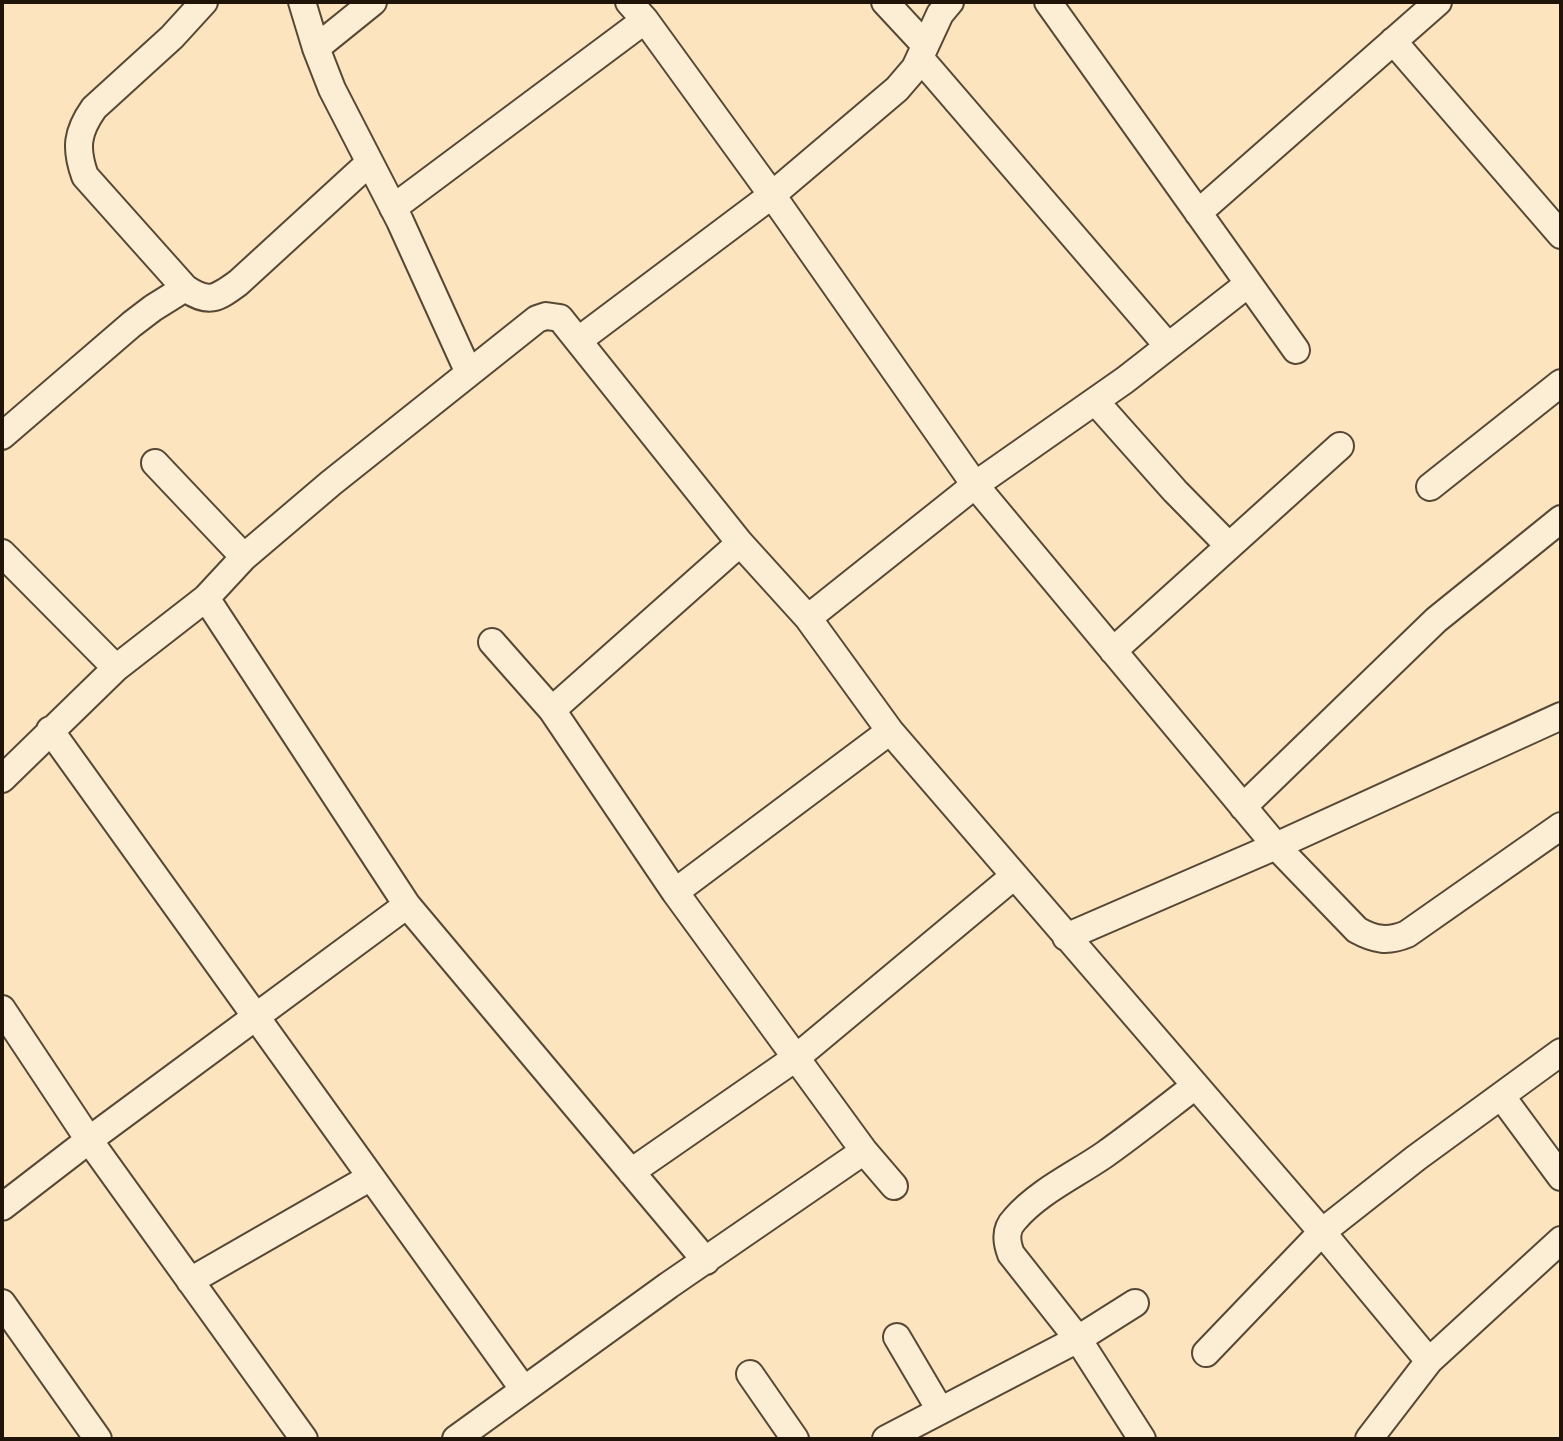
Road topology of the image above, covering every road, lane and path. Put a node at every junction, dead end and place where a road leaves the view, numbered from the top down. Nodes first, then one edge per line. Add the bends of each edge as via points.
1 (204, 2) edge
2 (302, 2) edge
3 (373, 2) edge
4 (885, 2) edge
5 (950, 2) edge
6 (1048, 2) edge
7 (1438, 2) edge
8 (637, 11) edge
9 (1393, 41) junction
10 (316, 48) junction
11 (923, 52) junction
12 (369, 163) junction
13 (772, 195) junction
14 (393, 208) junction
15 (1198, 214) junction
16 (1561, 235) edge
17 (1248, 284) junction
18 (185, 288) junction
19 (579, 340) junction
20 (1168, 346) junction
21 (1296, 350) dead end
22 (469, 373) junction
23 (1561, 383) edge
24 (1095, 401) junction
25 (2, 436) edge
26 (1340, 446) dead end
27 (155, 463) dead end
28 (975, 485) junction
29 (1430, 487) dead end
30 (1561, 519) edge
31 (740, 543) junction
32 (1228, 546) junction
33 (2, 553) edge
34 (244, 557) junction
35 (206, 598) junction
36 (808, 618) junction
37 (492, 642) dead end
38 (1113, 651) junction
39 (116, 668) junction
40 (552, 710) junction
41 (1561, 716) edge
42 (50, 730) junction
43 (890, 731) junction
44 (2, 779) edge
45 (1243, 807) junction
46 (1561, 826) edge
47 (1276, 846) junction
48 (1014, 876) junction
49 (675, 891) junction
50 (407, 905) junction
51 (1066, 937) junction
52 (2, 1009) edge
53 (256, 1016) junction
54 (1561, 1052) edge
55 (797, 1057) junction
56 (1195, 1086) junction
57 (1502, 1097) junction
58 (89, 1140) junction
59 (864, 1151) junction
60 (631, 1172) junction
61 (371, 1177) junction
62 (1561, 1177) edge
63 (894, 1186) dead end
64 (2, 1207) edge
65 (1322, 1232) junction
66 (1561, 1240) edge
67 (706, 1261) junction
68 (190, 1281) junction
69 (2, 1303) edge
70 (1135, 1303) dead end
71 (897, 1337) dead end
72 (1078, 1339) junction
73 (1206, 1353) dead end
74 (1429, 1361) junction
75 (750, 1374) dead end
76 (524, 1390) junction
77 (940, 1410) junction
78 (98, 1439) edge
79 (304, 1439) edge
80 (456, 1439) edge
81 (795, 1439) edge
82 (886, 1439) edge
83 (1142, 1439) edge
84 (1369, 1439) edge

1 - 18 street via 94,108 78,144 85,176
2 - 10 street
3 - 10 street
4 - 11 street
5 - 11 street
6 - 15 street
7 - 9 street
8 - 13 street
8 - 14 street
9 - 15 street
9 - 16 street
10 - 12 street
11 - 13 street via 897,89
11 - 20 street
12 - 14 street
12 - 18 street via 222,295 198,297
13 - 19 street
13 - 28 street
14 - 22 street
15 - 17 street
17 - 20 street
17 - 21 street
18 - 25 street via 132,324
19 - 22 street via 561,318 537,319
19 - 31 street
20 - 24 street
22 - 34 street
23 - 29 street
24 - 28 street
24 - 32 street
26 - 32 street
27 - 34 street
28 - 36 street
28 - 38 street
30 - 45 street via 1436,620
31 - 36 street
31 - 40 street
32 - 38 street
33 - 39 street
34 - 35 street
35 - 39 street
35 - 50 street
36 - 43 street
37 - 40 street
38 - 45 street
39 - 42 street
40 - 49 street
41 - 47 street
42 - 44 street
42 - 53 street
43 - 48 street
43 - 49 street
45 - 47 street
46 - 47 street via 1407,934 1385,940 1357,930
47 - 51 street
48 - 51 street
48 - 55 street
49 - 55 street
50 - 53 street
50 - 60 street
51 - 56 street
52 - 58 street
53 - 58 street
53 - 61 street
54 - 57 street
55 - 59 street
55 - 60 street
56 - 65 street
56 - 72 street via 1029,1206 1008,1230 1011,1254
57 - 62 street
57 - 65 street
58 - 64 street
58 - 68 street
59 - 63 street
59 - 67 street
60 - 67 street
61 - 68 street
61 - 76 street
65 - 73 street
65 - 74 street
66 - 74 street
67 - 76 street
68 - 79 street
69 - 78 street
70 - 72 street
71 - 77 street
72 - 77 street
72 - 83 street
74 - 84 street
75 - 81 street
76 - 80 street
77 - 82 street

